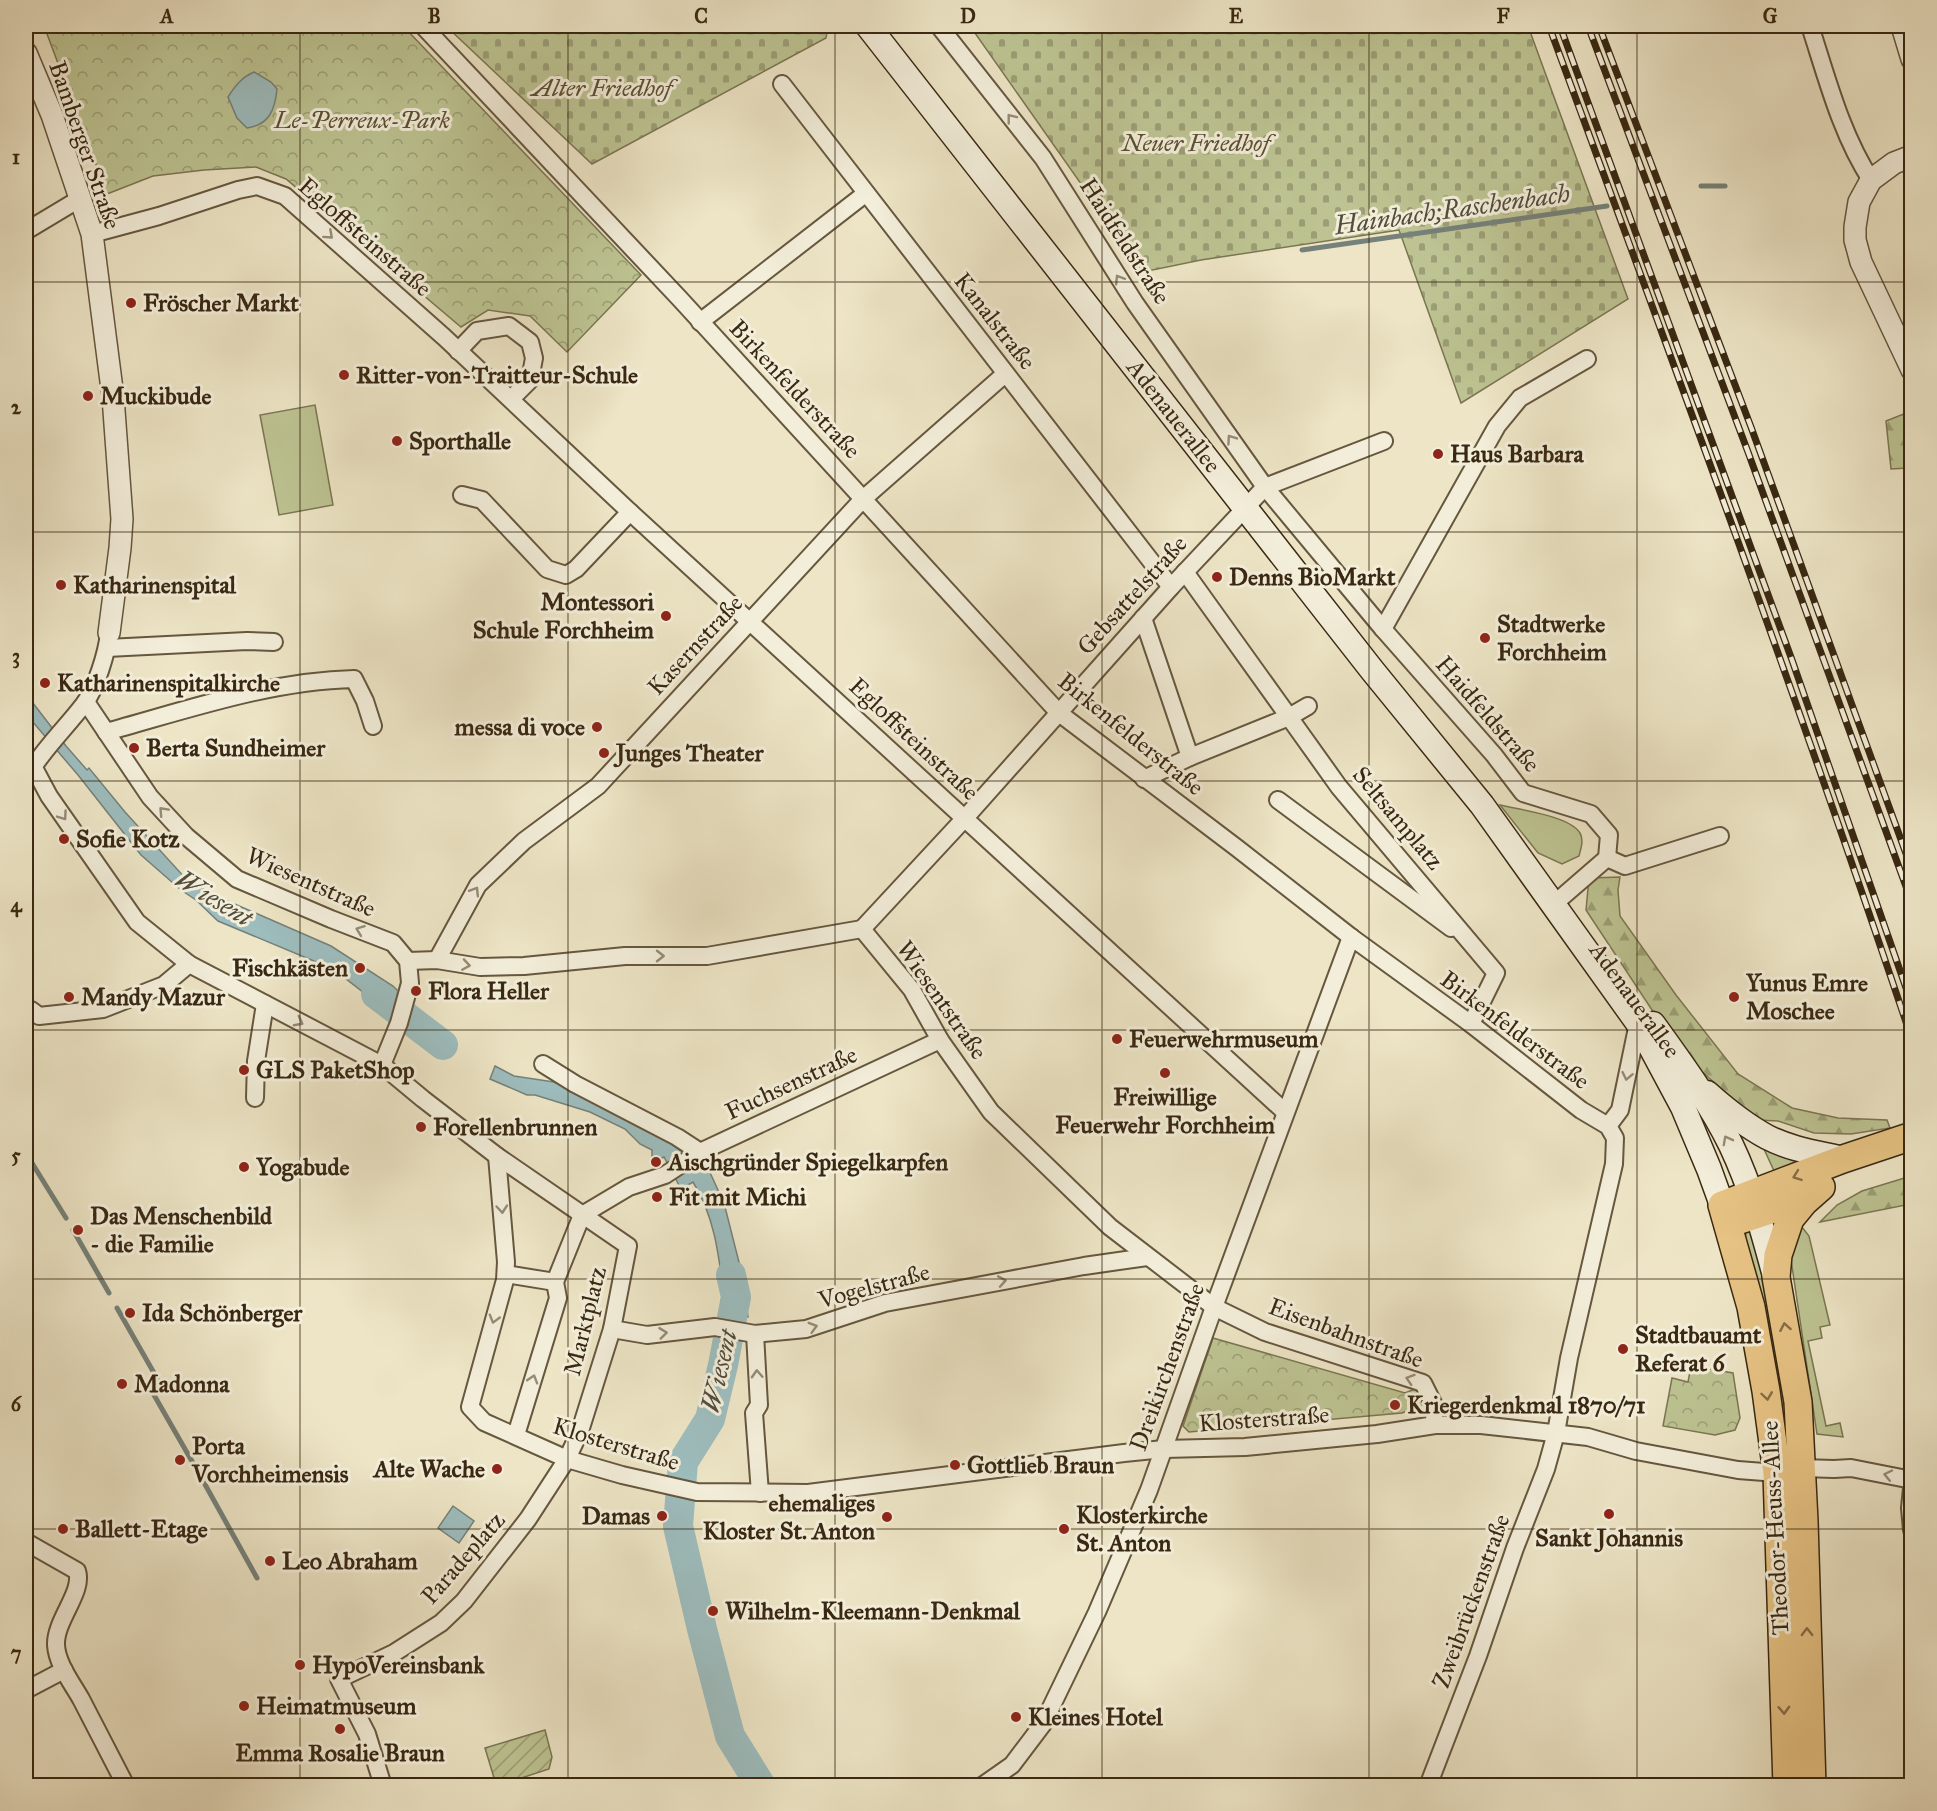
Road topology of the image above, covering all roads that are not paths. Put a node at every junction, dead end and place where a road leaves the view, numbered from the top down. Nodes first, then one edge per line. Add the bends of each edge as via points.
1 (423, 26) edge
2 (868, 26) edge
3 (939, 26) edge
4 (1810, 26) edge
5 (1902, 26) edge
6 (26, 53) edge
7 (1911, 59) edge
8 (782, 84) dead end
9 (1911, 156) edge
10 (1871, 180) junction
11 (865, 194) junction
12 (81, 198) junction
13 (26, 231) edge
14 (92, 234) junction
15 (700, 322) junction
16 (458, 351) junction
17 (1587, 358) dead end
18 (1911, 370) edge
19 (1005, 374) junction
20 (511, 399) junction
21 (1384, 441) dead end
22 (1265, 487) junction
23 (462, 495) dead end
24 (863, 499) junction
25 (1245, 506) junction
26 (630, 512) junction
27 (1185, 572) junction
28 (1171, 587) junction
29 (1143, 618) junction
30 (750, 621) junction
31 (1383, 629) junction
32 (108, 641) junction
33 (274, 642) dead end
34 (86, 702) junction
35 (1308, 706) dead end
36 (1059, 713) junction
37 (1288, 717) junction
38 (373, 726) dead end
39 (106, 732) junction
40 (1190, 757) junction
41 (28, 767) edge
42 (1144, 779) junction
43 (1278, 800) dead end
44 (1482, 806) junction
45 (965, 818) junction
46 (1720, 836) dead end
47 (1607, 858) junction
48 (1562, 897) junction
49 (862, 930) junction
50 (1351, 937) junction
51 (1476, 946) junction
52 (437, 960) junction
53 (408, 961) junction
54 (189, 964) junction
55 (265, 1004) junction
56 (31, 1010) dead end
57 (1638, 1023) junction
58 (1471, 1024) junction
59 (940, 1040) junction
60 (543, 1064) dead end
61 (382, 1065) junction
62 (1696, 1084) junction
63 (255, 1098) dead end
64 (1285, 1112) junction
65 (1608, 1126) junction
66 (1907, 1147) edge
67 (700, 1152) junction
68 (497, 1156) junction
69 (1843, 1159) junction
70 (1821, 1187) junction
71 (1755, 1204) junction
72 (576, 1211) junction
73 (1725, 1214) junction
74 (1147, 1257) junction
75 (506, 1274) junction
76 (1776, 1277) junction
77 (555, 1282) junction
78 (1214, 1306) junction
79 (612, 1329) junction
80 (755, 1334) junction
81 (1435, 1425) junction
82 (1556, 1433) junction
83 (516, 1435) junction
84 (1164, 1449) junction
85 (567, 1459) junction
86 (1789, 1470) junction
87 (1911, 1480) edge
88 (1911, 1488) edge
89 (760, 1493) junction
90 (1911, 1530) edge
91 (26, 1542) edge
92 (64, 1670) junction
93 (26, 1690) edge
94 (126, 1785) edge
95 (383, 1785) edge
96 (982, 1785) edge
97 (1428, 1785) edge
98 (1787, 1785) edge
99 (1812, 1785) edge

1 - 15 street, Birkenfelderstraße
2 - 25 main road, Adenauerallee
22 -> 3 street, Haidfeldstraße via 1135,303 1043,158
4 - 10 street via 1848,136
5 - 7 street
6 - 12 street, Bamberger Straße
8 - 11 street, Kanalstraße
9 - 10 street
10 - 18 street via 1859,202 1855,240 1861,262
11 - 15 street
11 - 19 street, Kanalstraße
12 - 13 street
12 - 14 street, Bamberger Straße
14 -> 16 street, Egloffsteinstraße via 257,186 285,196
14 - 32 street, Bamberger Straße via 113,397 122,519
15 - 24 street, Birkenfelderstraße
16 - 20 street, Egloffsteinstraße
16 - 20 street via 477,332 509,326 530,342 534,358 530,380
17 - 31 street via 1520,398 1497,426
19 - 24 street, Kasernstraße
19 - 28 street, Kanalstraße
20 - 26 street, Egloffsteinstraße
21 - 22 street
22 - 25 street
22 - 31 street, Haidfeldstraße
23 - 26 street via 482,500 547,569 566,575
24 - 30 street, Kasernstraße
24 - 36 street, Birkenfelderstraße
25 - 27 street, Gebsattelstraße
25 - 44 main road, Adenauerallee
26 - 30 street, Egloffsteinstraße
27 - 28 street, Gebsattelstraße
27 - 37 street, Seltsamplatz
28 - 29 street, Gebsattelstraße
29 - 36 street, Gebsattelstraße
29 - 40 street
30 - 45 street, Egloffsteinstraße
52 -> 30 street, Kasernstraße via 478,885 524,841 598,786
31 - 47 street, Haidfeldstraße via 1523,793 1591,814 1609,835
32 - 33 street
32 - 34 street, Bamberger Straße
34 - 39 street, Wiesentstraße
34 - 41 street, Bamberger Straße
35 - 37 street
36 - 42 street, Birkenfelderstraße
36 - 45 street, Gebsattelstraße
37 - 40 street
37 - 51 street, Seltsamplatz via 1339,787
38 - 39 street via 354,679 253,692
53 -> 39 street, Wiesentstraße via 393,943 237,879 186,836 150,797
40 - 42 street
41 -> 54 street, Marktplatz via 137,922
42 - 50 street, Birkenfelderstraße
43 - 51 street, Seltsamplatz
44 - 48 main road, Adenauerallee via 1522,841
44 - 57 main road, Adenauerallee
45 - 49 street, Gebsattelstraße
45 - 64 street, Egloffsteinstraße
46 - 47 street via 1625,866
47 - 48 street
48 - 62 main road, Adenauerallee
52 -> 49 street via 491,967 625,956 707,956
49 - 59 street, Wiesentstraße via 912,990
50 - 58 street, Birkenfelderstraße
50 - 64 street, Dreikirchenstraße
51 - 58 street, Seltsamplatz via 1496,973
52 - 53 street
53 - 61 street via 410,983
54 - 55 street, Marktplatz
54 - 56 street via 164,985 103,1010 39,1017
55 -> 61 street, Marktplatz
55 - 63 street
57 -> 65 street via 1620,1110
57 - 73 main road, Adenauerallee via 1683,1107
58 - 65 street, Birkenfelderstraße via 1581,1110
59 - 67 street, Fuchsenstraße
59 - 74 street, Wiesentstraße via 991,1112 1110,1227
60 - 67 street
61 - 68 street, Marktplatz
62 - 69 main road via 1767,1137
71 -> 62 main road, Adenauerallee via 1730,1144
64 - 78 street, Dreikirchenstraße
65 - 82 street via 1615,1138 1614,1164 1569,1358
66 - 69 main road
66 - 70 main road
67 - 72 street, Fuchsenstraße via 665,1175
68 - 72 street, Marktplatz
68 -> 75 street
69 -> 71 main road
70 - 71 main road via 1795,1201
70 - 76 main road via 1790,1219
71 - 73 main road
71 - 76 main road, Theodor-Heuss-Allee
72 - 77 street, Marktplatz
72 - 79 street, Marktplatz via 628,1246
73 -> 86 main road, Theodor-Heuss-Allee via 1751,1307 1766,1391
74 - 78 street, Wiesentstraße
80 -> 74 street, Vogelstraße via 806,1329 885,1303
75 - 77 street, Marktplatz
75 -> 83 street, Klosterstraße via 470,1407 484,1422
86 -> 76 main road, Theodor-Heuss-Allee via 1798,1402
83 -> 77 street, Marktplatz via 558,1298
81 -> 78 street, Eisenbahnstraße via 1433,1403 1423,1383 1265,1332
78 - 84 street, Dreikirchenstraße
79 -> 80 street, Vogelstraße via 647,1335 714,1327
79 - 85 street, Marktplatz via 580,1431
89 -> 80 street via 754,1413 759,1405
81 - 82 street, Klosterstraße via 1481,1425
81 - 84 street, Klosterstraße via 1245,1447
82 - 86 street via 1738,1470
82 - 97 street, Zweibrückenstraße
83 - 85 street, Klosterstraße
84 - 89 street, Klosterstraße via 808,1493
84 - 96 street, Dreikirchenstraße via 1097,1612 1043,1724 1012,1764
85 - 89 street, Klosterstraße via 697,1492
85 - 95 street, Paradeplatz via 528,1519 464,1601 441,1623 394,1653 339,1679 367,1734
87 -> 86 street via 1851,1468
86 -> 98 main road, Theodor-Heuss-Allee
99 -> 86 main road, Theodor-Heuss-Allee via 1804,1521
88 - 90 street
91 - 92 street via 77,1571 78,1583 56,1635
92 - 93 street
92 - 94 street

